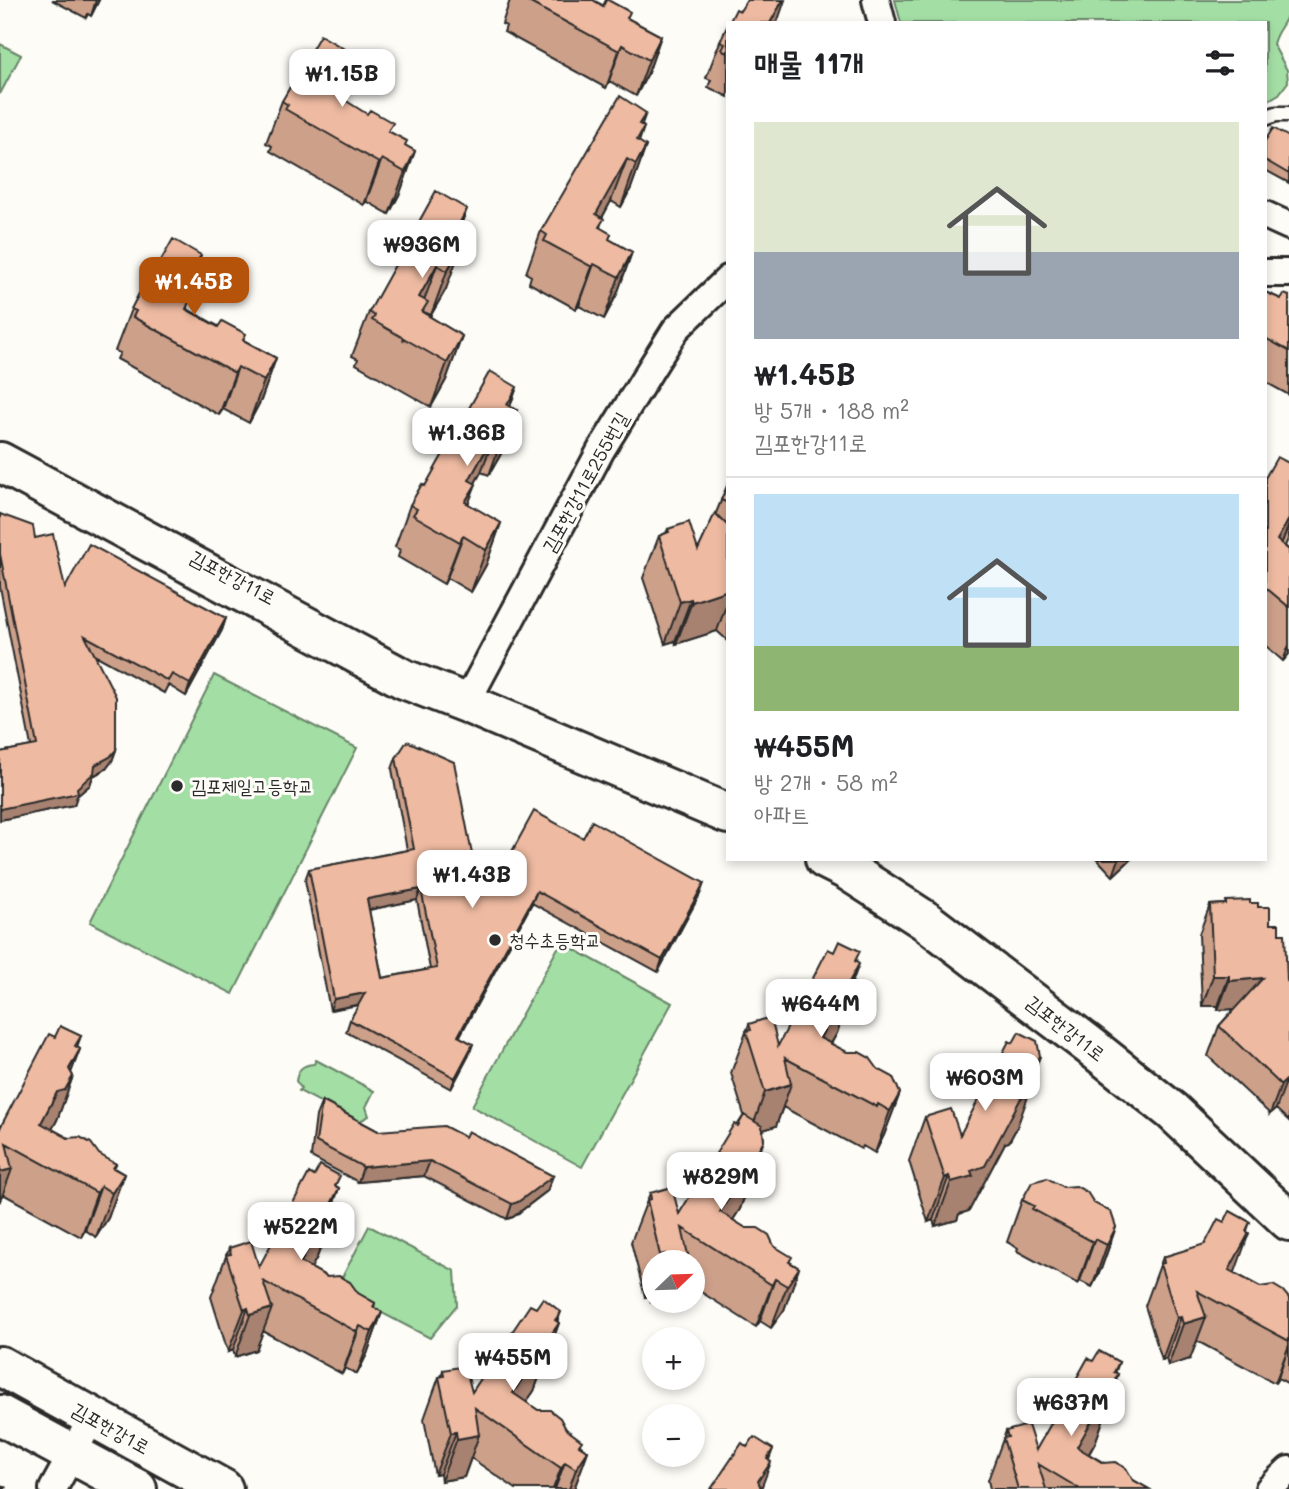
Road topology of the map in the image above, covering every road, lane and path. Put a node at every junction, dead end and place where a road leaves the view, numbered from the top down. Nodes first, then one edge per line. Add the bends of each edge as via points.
1 (876, 0) edge
2 (881, 21) edge
3 (1289, 114) edge
4 (1267, 117) edge
5 (1267, 216) edge
6 (1289, 226) edge
7 (1267, 273) edge
8 (1289, 273) edge
9 (726, 281) edge
10 (0, 452) edge
11 (0, 462) edge
12 (466, 703) junction
13 (726, 813) edge
14 (829, 861) edge
15 (1289, 1221) edge
16 (0, 1366) edge
17 (0, 1415) edge
18 (92, 1418) junction
19 (73, 1453) junction
20 (1289, 1471) edge
21 (0, 1486) edge
22 (6, 1489) edge
23 (53, 1489) edge
24 (137, 1489) edge
25 (223, 1489) edge
26 (1269, 1489) edge

1 - 2 street
3 - 4 lane
5 - 6 street
7 - 8 street
9 - 12 street, 김포한강11로255번길 via 676,329 652,367 601,450
10 - 12 street, 김포한강11로
11 - 12 street, 김포한강11로 via 404,679
12 - 13 street, 김포한강11로
14 - 15 street, 김포한강11로 via 926,921 1089,1045 1172,1111
16 - 18 street, 김포한강1로
17 - 19 street
18 - 19 street
18 - 25 street, 김포한강1로
19 - 23 street
19 - 24 street
20 - 26 street
21 - 22 path

